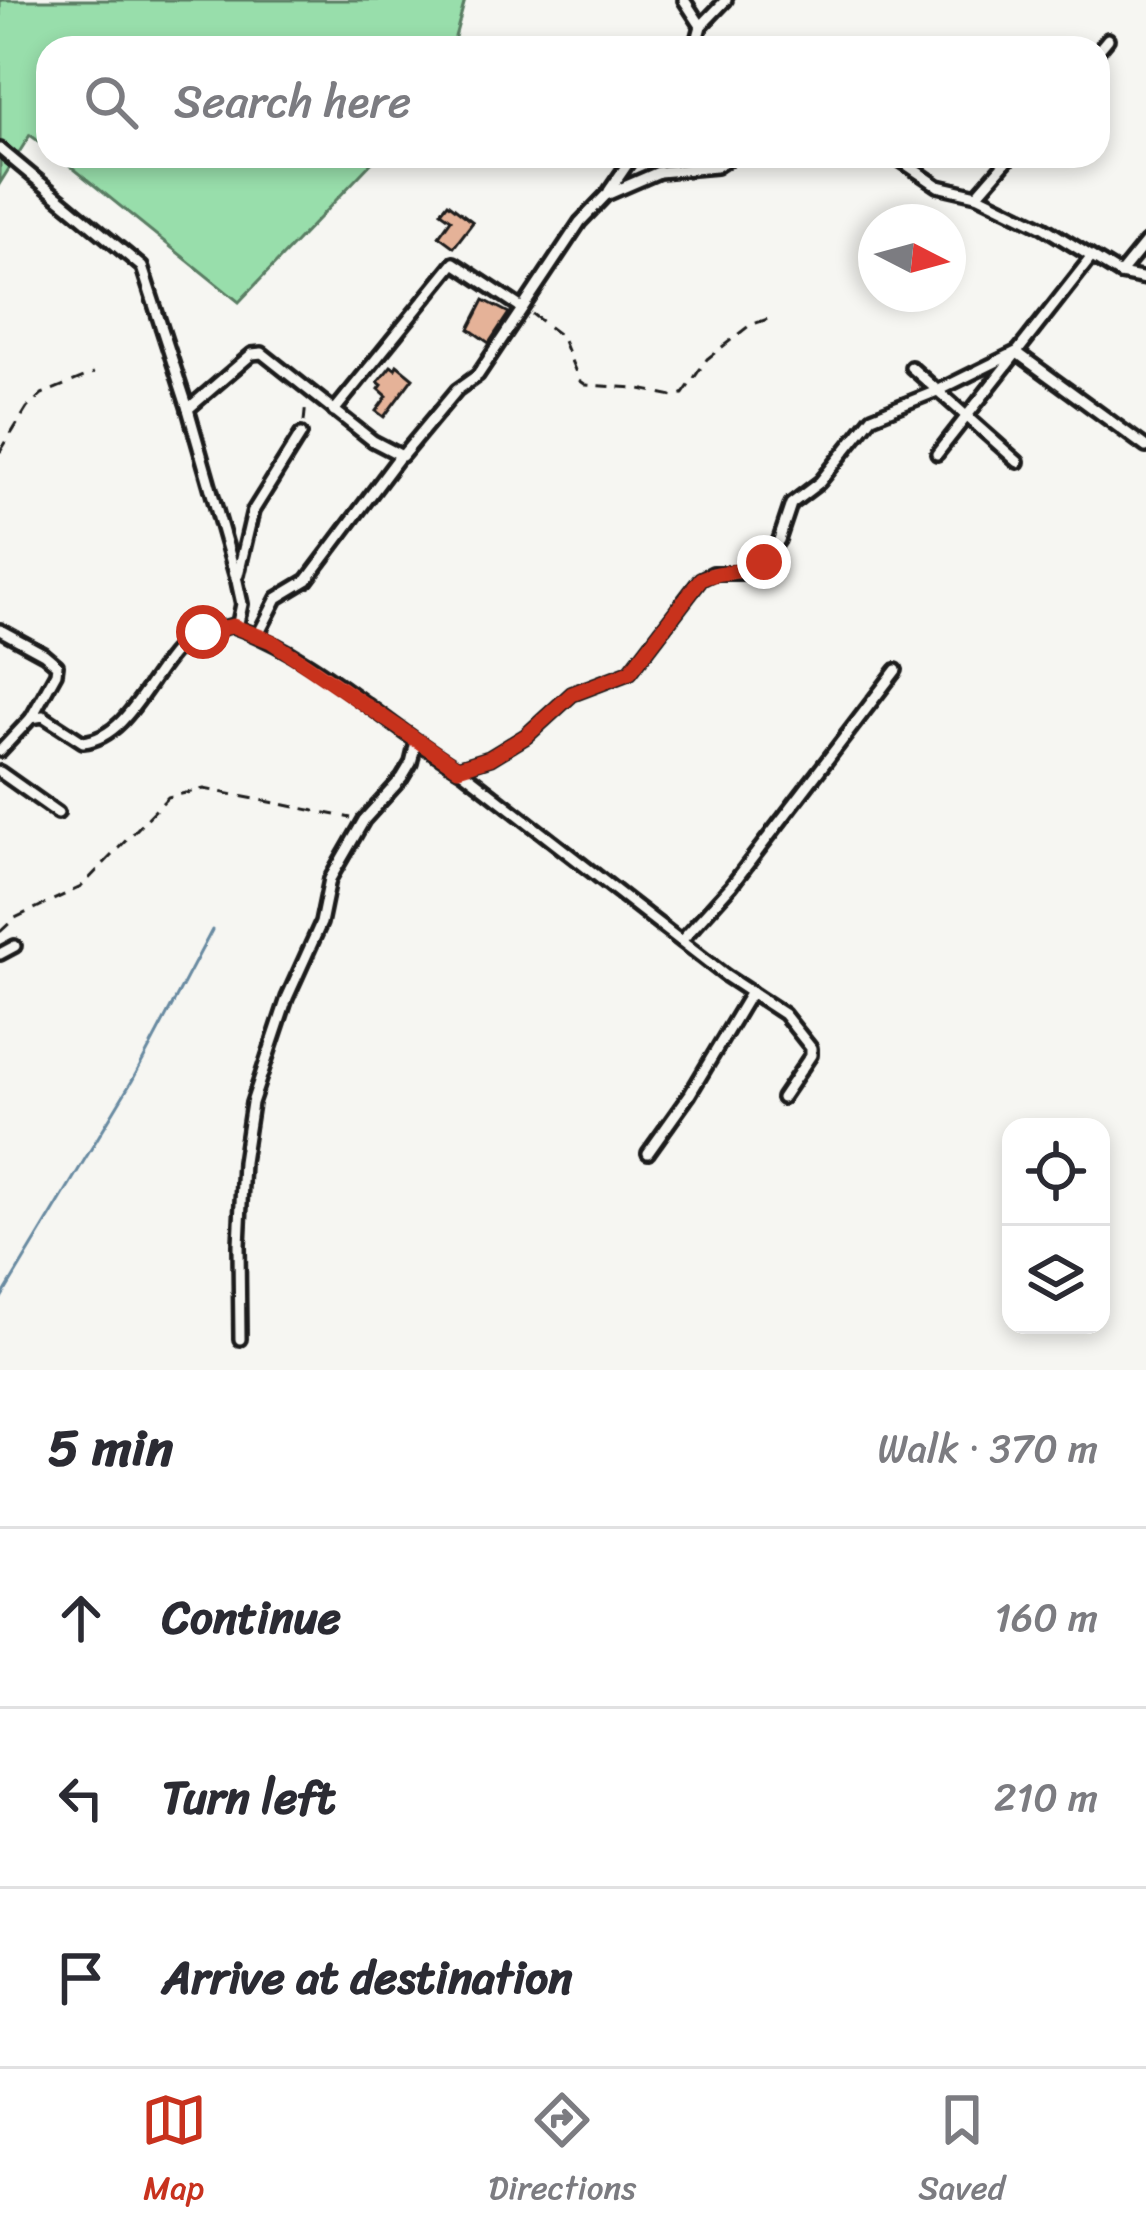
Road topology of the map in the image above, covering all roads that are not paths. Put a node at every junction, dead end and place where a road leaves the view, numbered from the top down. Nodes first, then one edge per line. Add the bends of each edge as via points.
1 (684, 0) edge
2 (726, 0) edge
3 (701, 26) junction
4 (698, 36) edge
5 (0, 149) edge
6 (625, 168) edge
7 (704, 168) edge
8 (911, 168) edge
9 (1001, 168) edge
10 (606, 195) junction
11 (977, 195) junction
12 (1146, 242) edge
13 (1090, 259) junction
14 (1120, 274) junction
15 (1146, 279) edge
16 (522, 308) junction
17 (1016, 352) junction
18 (911, 367) dead end
19 (937, 391) junction
20 (188, 409) junction
21 (334, 411) junction
22 (967, 418) junction
23 (301, 434) road end
24 (1146, 447) edge
25 (937, 454) dead end
26 (400, 456) junction
27 (1018, 462) dead end
28 (237, 581) junction
29 (233, 626) junction
30 (0, 630) edge
31 (258, 635) junction
32 (896, 670) dead end
33 (31, 718) junction
34 (416, 742) junction
35 (0, 751) edge
36 (458, 768) junction
37 (0, 772) edge
38 (58, 813) dead end
39 (683, 939) junction
40 (15, 946) dead end
41 (0, 954) edge
42 (751, 992) junction
43 (782, 1098) dead end
44 (648, 1154) dead end
45 (240, 1339) dead end

1 - 3 street
2 - 3 street
3 - 4 street
5 - 20 street via 142,267
6 - 10 street
7 - 10 street via 658,172
8 - 11 street via 938,187
9 - 11 street
10 - 16 street
11 - 13 street
12 - 14 street
13 - 14 street
13 - 17 street
14 - 15 street
16 - 21 street via 459,263 449,265
16 - 26 street via 478,375
17 - 19 street
17 - 22 street
17 - 24 street
18 - 19 street
19 - 22 street
19 - 36 street via 872,417 820,482 790,504 764,562 701,579 630,672 572,694 526,736
20 - 21 street via 262,353
20 - 28 street
21 - 26 street
22 - 25 street
22 - 27 street
23 - 28 street via 253,511
26 - 31 street via 307,580 277,598
28 - 29 street via 241,614
29 - 31 street
29 - 33 street via 186,639 98,739 82,742 43,716
30 - 33 street via 57,665
31 - 34 street
32 - 39 street
33 - 35 street
34 - 36 street
34 - 45 street via 402,778 364,820 331,879 252,1103
36 - 39 street
37 - 38 street
39 - 42 street
40 - 41 street
42 - 43 street via 784,1014 811,1048
42 - 44 street

